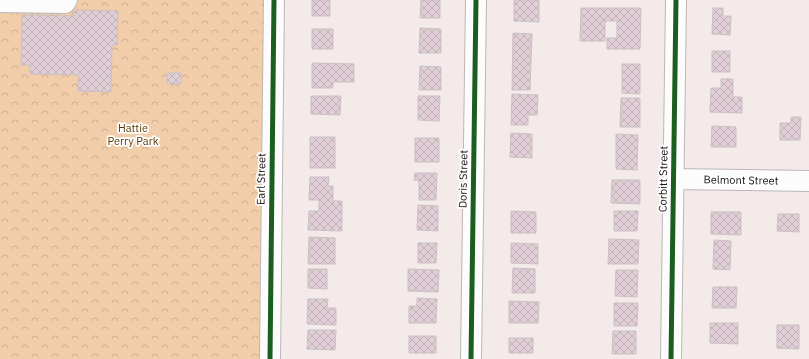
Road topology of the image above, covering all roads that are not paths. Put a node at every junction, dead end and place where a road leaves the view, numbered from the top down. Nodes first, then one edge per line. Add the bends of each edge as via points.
1 (67, 0) edge
2 (274, 0) edge
3 (476, 0) edge
4 (676, 0) edge
5 (0, 2) edge
6 (673, 178) junction
7 (809, 181) edge
8 (270, 359) edge
9 (472, 359) edge
10 (671, 359) edge

1 - 5 street via 65,3
2 - 8 street, Earl Street
3 - 9 street, Doris Street
4 - 6 street, Corbitt Street
6 - 7 street, Belmont Street
6 - 10 street, Corbitt Street

